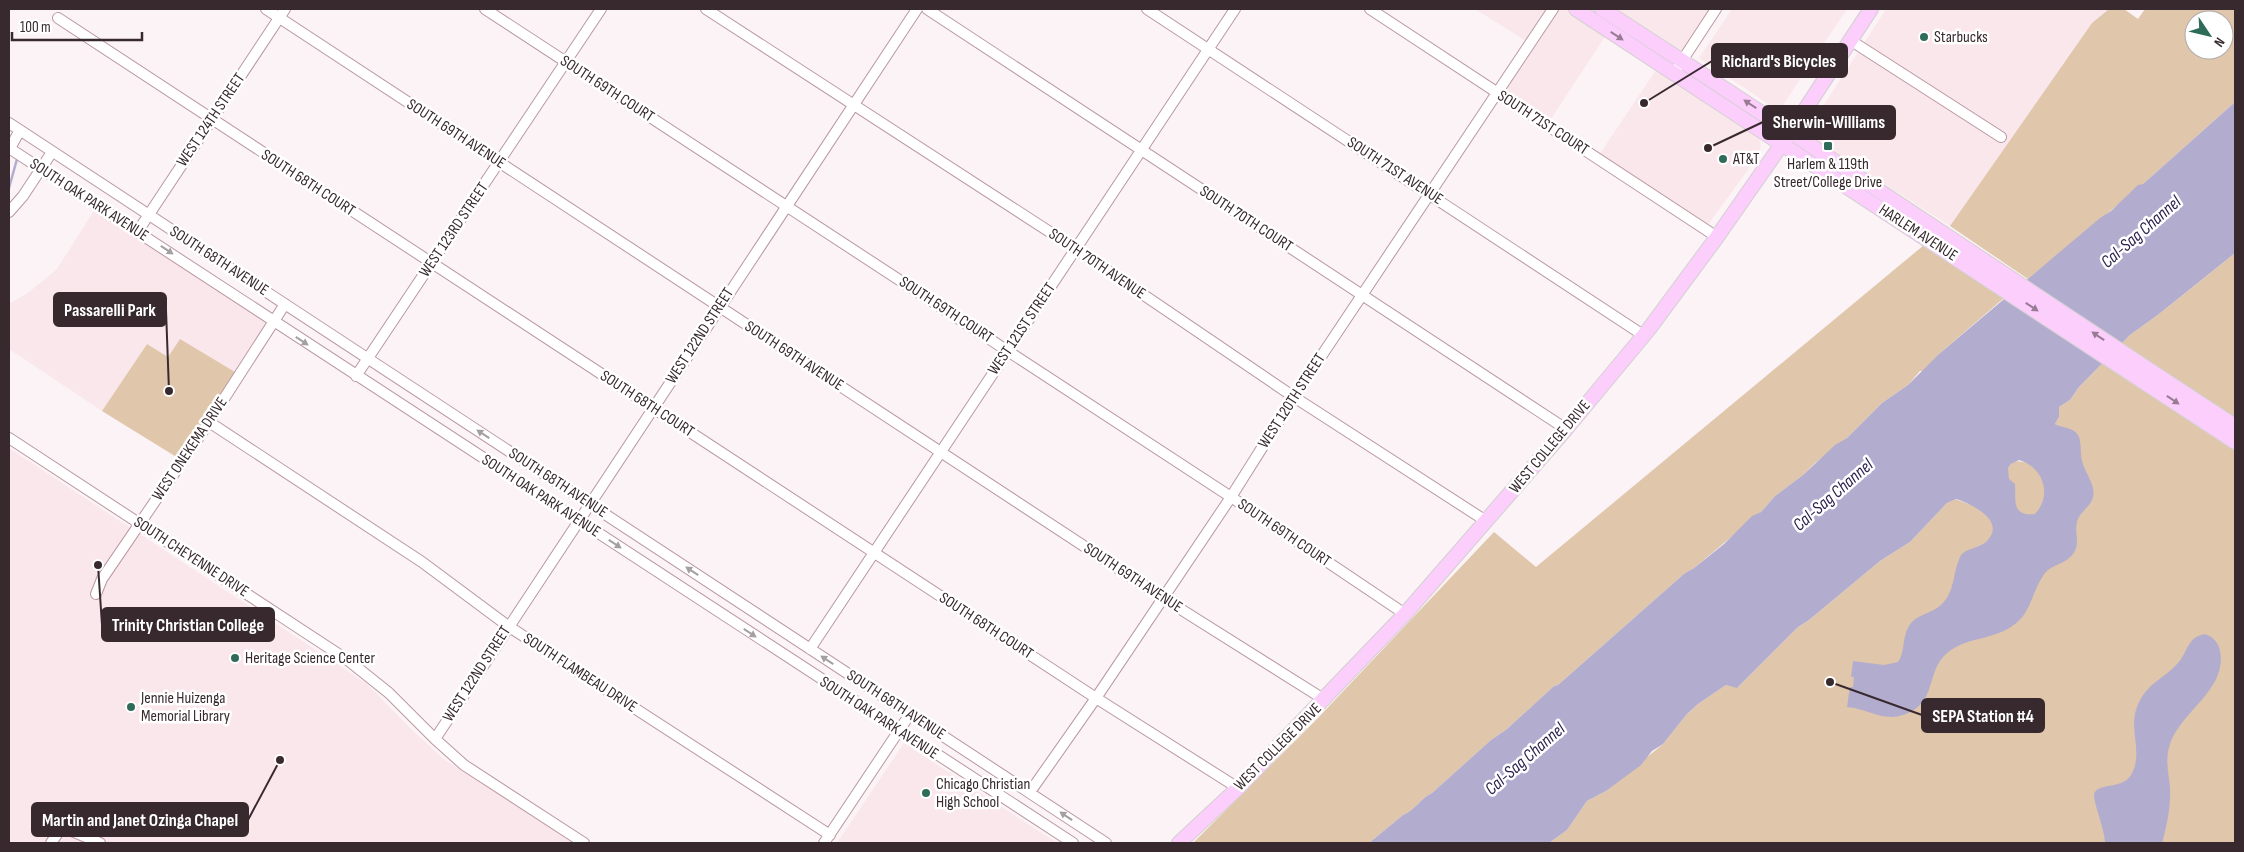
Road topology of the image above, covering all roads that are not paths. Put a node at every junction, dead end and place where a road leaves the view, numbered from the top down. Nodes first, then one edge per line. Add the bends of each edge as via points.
1 (266, 9) edge
2 (485, 9) edge
3 (601, 9) edge
4 (706, 9) edge
5 (917, 9) edge
6 (927, 9) edge
7 (1147, 9) edge
8 (1234, 9) edge
9 (1370, 9) edge
10 (1553, 9) edge
11 (1576, 9) edge
12 (1602, 9) edge
13 (1716, 9) edge
14 (1871, 9) edge
15 (282, 13) edge
16 (58, 18) dead end
17 (1850, 40) junction
18 (1208, 49) junction
19 (1682, 60) junction
20 (566, 62) junction
21 (1674, 73) junction
22 (1497, 92) junction
23 (854, 105) junction
24 (211, 120) junction
25 (9, 123) edge
26 (20, 130) junction
27 (1791, 131) junction
28 (2001, 137) dead end
29 (1782, 144) junction
30 (9, 149) edge
31 (1141, 150) junction
32 (52, 152) junction
33 (499, 163) junction
34 (41, 169) junction
35 (1431, 194) junction
36 (786, 206) junction
37 (9, 212) edge
38 (148, 216) junction
39 (138, 231) junction
40 (1717, 237) junction
41 (1076, 249) junction
42 (432, 263) junction
43 (1994, 275) junction
44 (1362, 295) junction
45 (285, 304) junction
46 (719, 306) junction
47 (274, 322) junction
48 (1643, 335) junction
49 (1008, 351) junction
50 (368, 358) junction
51 (2135, 368) junction
52 (356, 376) junction
53 (1294, 397) junction
54 (652, 408) junction
55 (209, 422) junction
56 (2235, 426) edge
57 (1566, 429) junction
58 (9, 438) edge
59 (2235, 442) edge
60 (941, 452) junction
61 (1231, 497) junction
62 (590, 504) junction
63 (579, 521) junction
64 (1486, 521) junction
65 (140, 523) junction
66 (874, 552) junction
67 (96, 594) dead end
68 (1163, 598) junction
69 (1405, 614) junction
70 (508, 626) junction
71 (810, 649) junction
72 (1096, 698) junction
73 (1325, 700) junction
74 (910, 714) junction
75 (899, 731) junction
76 (435, 739) junction
77 (1238, 788) junction
78 (1030, 792) junction
79 (827, 839) edge
80 (51, 843) edge
81 (100, 843) edge
82 (584, 843) edge
83 (1073, 843) edge
84 (1106, 843) edge
85 (1179, 843) edge

1 - 15 street, SOUTH 69TH AVENUE
2 - 20 street, SOUTH 69TH COURT
3 - 20 street, WEST 123RD STREET
4 - 23 street, SOUTH 70TH AVENUE
5 - 23 street, WEST 122ND STREET
6 - 31 street, SOUTH 70TH COURT
7 - 18 street, SOUTH 71ST AVENUE
8 - 18 street, WEST 121ST STREET
9 - 22 street, SOUTH 71ST COURT
10 - 22 street, WEST 120TH STREET
11 -> 21 main road, HARLEM AVENUE
12 - 19 main road, HARLEM AVENUE
13 - 19 street
14 - 17 main road, WEST COLLEGE DRIVE
15 - 24 street, WEST 124TH STREET
15 - 33 street, SOUTH 69TH AVENUE
16 - 24 street, SOUTH 68TH COURT
17 - 27 main road, WEST COLLEGE DRIVE
17 - 28 street
18 - 31 street, WEST 121ST STREET
18 - 35 street, SOUTH 71ST AVENUE
19 - 21 street
27 -> 19 main road, HARLEM AVENUE
20 - 33 street, WEST 123RD STREET
20 - 36 street, SOUTH 69TH COURT
21 - 29 main road, HARLEM AVENUE
22 - 35 street, WEST 120TH STREET
22 - 40 street, SOUTH 71ST COURT
23 - 36 street, WEST 122ND STREET
23 - 41 street, SOUTH 70TH AVENUE
24 - 38 street, WEST 124TH STREET
24 - 42 street, SOUTH 68TH COURT
25 - 26 street, SOUTH 68TH AVENUE
26 - 30 street
26 - 32 street, SOUTH 68TH AVENUE
27 - 29 main road, WEST COLLEGE DRIVE
27 - 43 main road, HARLEM AVENUE
29 - 40 main road, WEST COLLEGE DRIVE
29 - 43 main road, HARLEM AVENUE
30 - 34 street, SOUTH OAK PARK AVENUE
31 - 41 street, WEST 121ST STREET
31 - 44 street, SOUTH 70TH COURT
32 - 34 street
32 - 38 street, SOUTH 68TH AVENUE
33 - 42 street, WEST 123RD STREET
33 - 46 street, SOUTH 69TH AVENUE
34 - 37 street
34 - 39 street, SOUTH OAK PARK AVENUE
35 - 44 street, WEST 120TH STREET
35 - 48 street, SOUTH 71ST AVENUE
36 - 46 street, WEST 122ND STREET
36 - 49 street, SOUTH 69TH COURT
38 - 39 street, WEST 124TH STREET
38 - 45 street, SOUTH 68TH AVENUE
39 -> 47 street, SOUTH OAK PARK AVENUE
40 - 48 main road, WEST COLLEGE DRIVE
41 - 49 street, WEST 121ST STREET
41 - 53 street, SOUTH 70TH AVENUE
42 - 50 street, WEST 123RD STREET
42 - 54 street, SOUTH 68TH COURT
43 - 51 main road, HARLEM AVENUE
44 - 53 street, WEST 120TH STREET
44 - 57 street, SOUTH 70TH COURT
45 - 47 street, WEST ONEKEMA DRIVE
45 - 50 street, SOUTH 68TH AVENUE
46 - 54 street, WEST 122ND STREET
46 - 60 street, SOUTH 69TH AVENUE
47 -> 52 street, SOUTH OAK PARK AVENUE
47 - 55 street, WEST ONEKEMA DRIVE
48 - 57 main road, WEST COLLEGE DRIVE
49 - 60 street, WEST 121ST STREET
49 - 61 street, SOUTH 69TH COURT
50 - 52 street, WEST 123RD STREET
62 -> 50 street, SOUTH 68TH AVENUE
51 - 56 main road, HARLEM AVENUE
51 -> 59 main road, HARLEM AVENUE
52 - 63 street, SOUTH OAK PARK AVENUE
53 - 61 street, WEST 120TH STREET
53 - 64 street, SOUTH 70TH AVENUE
54 - 62 street, WEST 122ND STREET
54 - 66 street, SOUTH 68TH COURT
55 - 65 street, WEST ONEKEMA DRIVE
55 - 70 street, SOUTH FLAMBEAU DRIVE via 422,562
57 - 64 main road, WEST COLLEGE DRIVE
58 - 65 street, SOUTH CHEYENNE DRIVE
60 - 66 street, WEST 121ST STREET
60 - 68 street, SOUTH 69TH AVENUE
61 - 68 street, WEST 120TH STREET
61 - 69 street, SOUTH 69TH COURT
62 - 63 street, WEST 122ND STREET
71 -> 62 street, SOUTH 68TH AVENUE
63 - 70 street, WEST 122ND STREET
63 -> 75 street, SOUTH OAK PARK AVENUE
64 - 69 main road, WEST COLLEGE DRIVE
65 - 67 street, WEST ONEKEMA DRIVE via 102,579
65 - 76 street, SOUTH CHEYENNE DRIVE via 355,665 389,693
66 - 71 street, WEST 121ST STREET
66 - 72 street, SOUTH 68TH COURT
68 - 72 street, WEST 120TH STREET
68 - 73 street, SOUTH 69TH AVENUE
69 - 73 main road, WEST COLLEGE DRIVE
70 - 76 street, WEST 122ND STREET
70 - 79 street, SOUTH FLAMBEAU DRIVE
74 -> 71 street, SOUTH 68TH AVENUE
72 - 77 street, SOUTH 68TH COURT
72 - 78 street, WEST 120TH STREET
73 - 77 main road, WEST COLLEGE DRIVE
74 - 75 street
74 - 78 street, SOUTH 68TH AVENUE
75 - 79 street
75 - 83 street, SOUTH OAK PARK AVENUE
76 - 82 street, SOUTH CHEYENNE DRIVE via 464,765
77 - 85 main road, WEST COLLEGE DRIVE
84 -> 78 street, SOUTH 68TH AVENUE
80 - 81 street via 62,827

